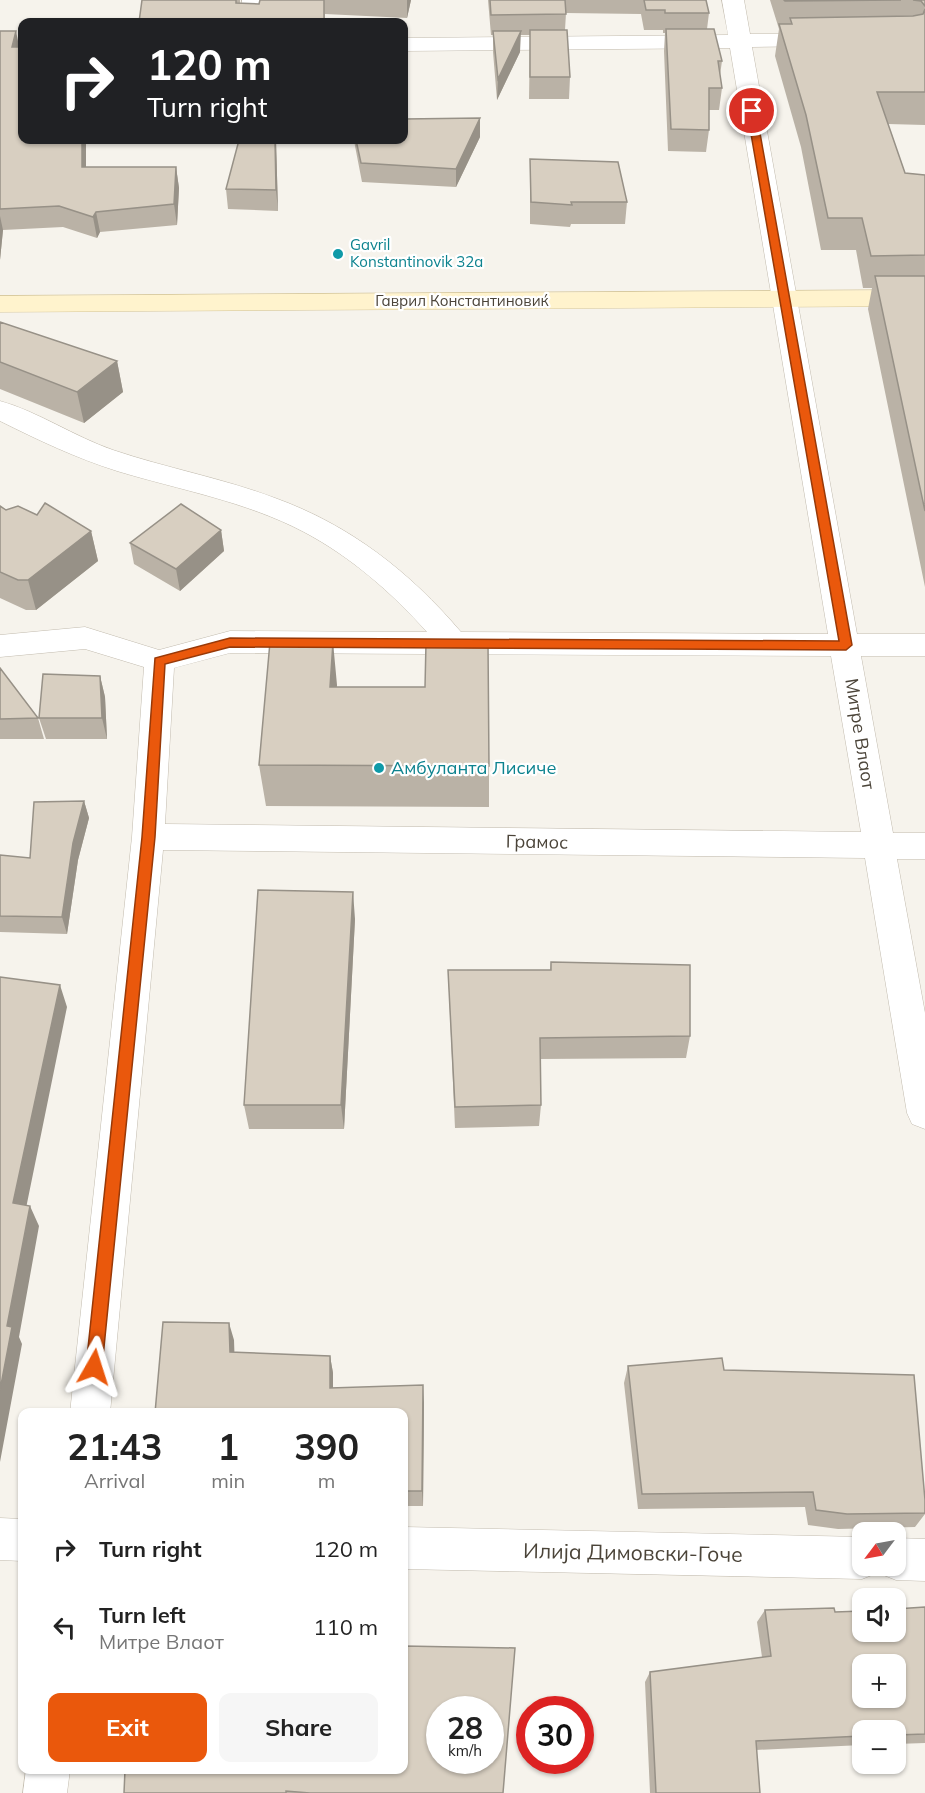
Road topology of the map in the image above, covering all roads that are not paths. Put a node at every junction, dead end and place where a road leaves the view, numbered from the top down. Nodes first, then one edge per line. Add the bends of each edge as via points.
1 (253, 0) edge
2 (732, 0) edge
3 (251, 18) edge
4 (740, 40) junction
5 (846, 40) edge
6 (408, 45) edge
7 (925, 298) edge
8 (783, 299) junction
9 (0, 304) edge
10 (0, 410) edge
11 (454, 644) junction
12 (846, 645) junction
13 (925, 645) edge
14 (0, 646) edge
15 (159, 661) junction
16 (148, 837) junction
17 (878, 846) junction
18 (925, 846) edge
19 (925, 1113) edge
20 (91, 1408) edge
21 (0, 1539) edge
22 (18, 1540) edge
23 (408, 1548) edge
24 (852, 1558) edge
25 (906, 1559) edge
26 (925, 1560) edge
27 (47, 1774) edge
28 (45, 1793) edge

1 - 3 street
2 - 4 street, Митре Влаот
4 - 5 street
4 - 6 street
4 - 8 street, Митре Влаот
7 - 8 street, Гаврил Константиновиќ
8 - 9 street, Гаврил Константиновиќ
8 - 12 street, Митре Влаот
10 - 11 street via 77,447 287,513 333,535 385,570 424,607
11 - 12 street
11 - 15 street via 230,642
12 - 13 street
12 - 17 street, Митре Влаот
14 - 15 street via 85,638
15 - 16 street
16 - 17 street, Грамос
16 - 20 street
17 - 18 street, Грамос
17 - 19 street, Митре Влаот
21 - 22 street
23 - 24 street, Илија Димовски-Гоче
25 - 26 street
27 - 28 street

